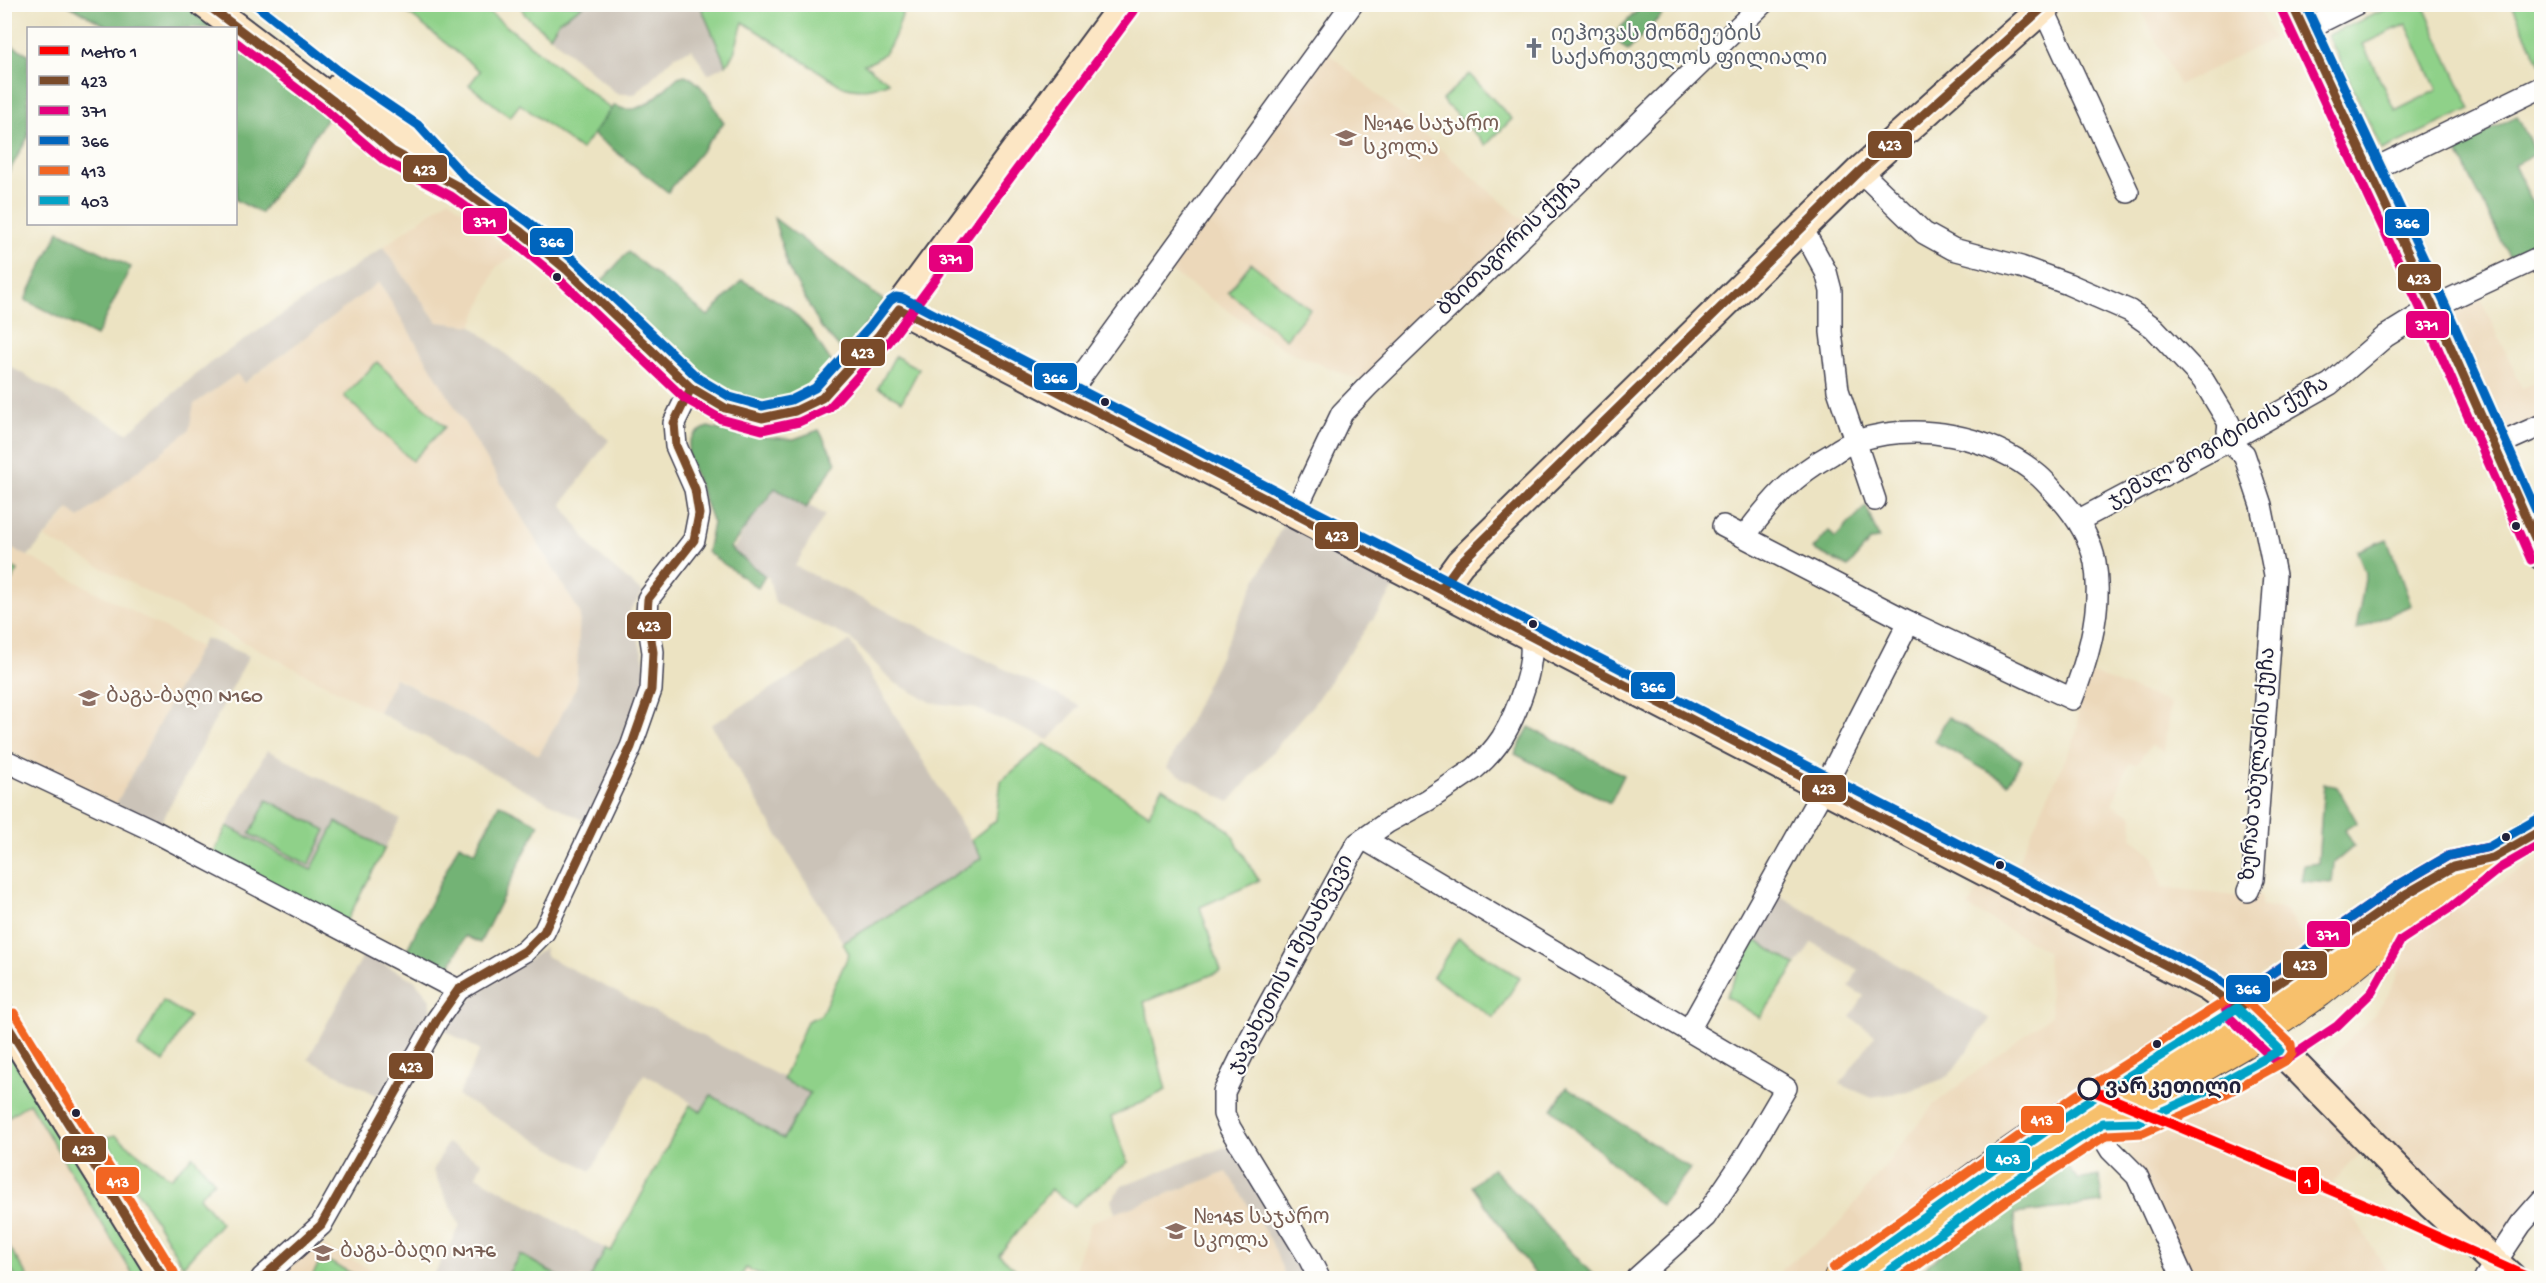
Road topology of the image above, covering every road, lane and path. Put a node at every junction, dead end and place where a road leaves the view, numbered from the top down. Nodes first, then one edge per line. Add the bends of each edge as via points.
1 (205, 4) edge
2 (235, 4) edge
3 (1124, 4) edge
4 (1352, 4) edge
5 (1762, 4) edge
6 (2356, 4) edge
7 (2044, 6) edge
8 (2298, 17) edge
9 (235, 27) edge
10 (237, 28) edge
11 (2541, 87) edge
12 (1860, 171) junction
13 (2370, 171) junction
14 (457, 186) junction
15 (2128, 192) dead end
16 (1802, 228) junction
17 (2541, 256) edge
18 (2433, 307) junction
19 (899, 309) junction
20 (691, 388) junction
21 (1067, 396) junction
22 (2541, 425) edge
23 (2232, 440) junction
24 (1854, 441) junction
25 (2495, 446) junction
26 (1875, 500) dead end
27 (1294, 514) junction
28 (2079, 520) junction
29 (1723, 526) dead end
30 (1744, 537) junction
31 (2541, 555) edge
32 (1441, 590) junction
33 (1909, 622) junction
34 (1529, 635) junction
35 (4, 760) edge
36 (1824, 788) junction
37 (2541, 830) edge
38 (1364, 839) junction
39 (2493, 858) junction
40 (458, 990) junction
41 (2237, 1008) junction
42 (6, 1021) edge
43 (1689, 1030) junction
44 (2261, 1032) junction
45 (2097, 1127) junction
46 (2541, 1200) edge
47 (2497, 1274) edge
48 (164, 1278) edge
49 (262, 1278) edge
50 (1318, 1278) edge
51 (1636, 1278) edge
52 (1840, 1278) edge
53 (1880, 1278) edge
54 (2183, 1278) edge

1 - 9 street
2 - 14 street via 337,85 410,134
3 - 19 street
4 - 21 street
5 - 27 street, ბზითაგორის ქუჩა via 1342,413
6 - 8 street
7 - 12 street
7 - 15 street
8 - 13 street
10 - 14 street via 392,151
11 - 13 street
12 - 16 street
12 - 23 street, ზურაბ აბულაძის ქუჩა via 1924,232 1953,249 2021,267 2130,310 2154,328 2203,380 2229,423
13 - 18 street
14 - 20 street via 567,270
16 - 24 street via 1826,272 1831,291 1838,390
16 - 32 street via 1460,563
17 - 18 street, ჯემალ გოგიტიძის ქუჩა
18 - 23 street, ჯემალ გოგიტიძის ქუჩა via 2386,336 2330,384
18 - 25 street
19 - 20 street via 822,398 795,411 762,418 725,408
19 - 21 street
20 - 40 street via 674,423 676,446 695,489 699,514 693,540 648,599 653,652 651,690 631,747 544,932 525,951
21 - 27 street
22 - 25 street
23 - 23 street, ზურაბ აბულაძის ქუჩა via 2268,578 2245,876 2248,891 2253,879 2275,575 2244,454
23 - 28 street, ჯემალ გოგიტიძის ქუჩა
24 - 26 street
24 - 28 street via 1898,432 1971,439 2008,455 2040,476
24 - 30 street via 1784,487
25 - 31 street
27 - 32 street
28 - 33 street via 2095,562 2096,598 2094,628 2072,699
29 - 30 street
30 - 33 street
32 - 34 street
33 - 36 street
34 - 36 street
34 - 38 street, ჯავახეთის II შესახვევი via 1533,645 1530,663 1515,709 1487,758
35 - 40 street via 150,829
36 - 41 street via 2208,987
36 - 43 street
37 - 39 main road
38 - 43 street
38 - 50 street, ჯავახეთის II შესახვევი via 1354,849 1250,1039 1223,1099 1230,1128 1310,1258
39 - 41 main road via 2453,867 2406,894
39 - 44 main road
40 - 49 street via 437,1020 321,1226
41 - 44 street
41 - 52 main road via 2079,1106
42 - 48 street
43 - 51 street via 1786,1088 1705,1217
44 - 45 main road
44 - 47 street
45 - 53 main road via 2000,1190
45 - 54 street via 2111,1150 2137,1176
46 - 47 street via 2520,1224

